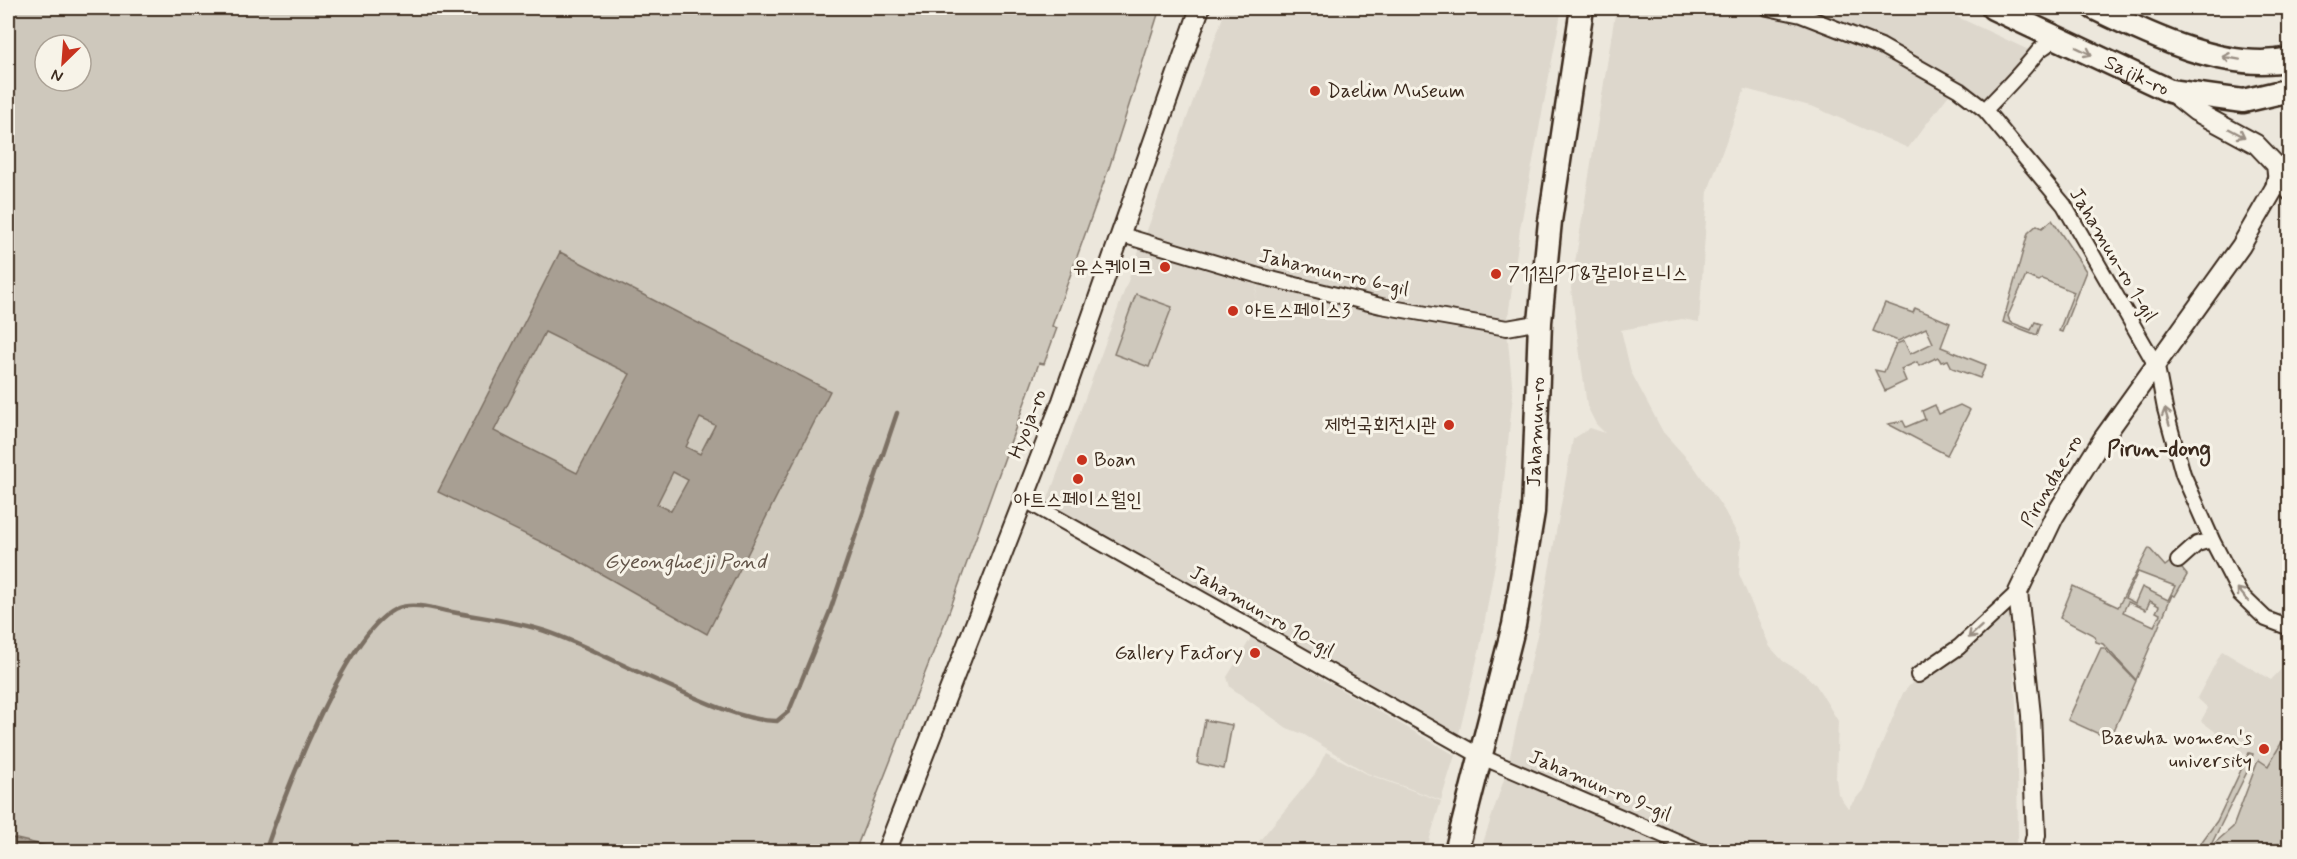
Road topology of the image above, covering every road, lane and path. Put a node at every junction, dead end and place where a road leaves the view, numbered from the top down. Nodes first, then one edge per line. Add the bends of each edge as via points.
1 (1200, 8) edge
2 (1582, 8) edge
3 (1768, 8) edge
4 (1994, 8) edge
5 (2094, 8) edge
6 (2054, 36) junction
7 (2289, 59) edge
8 (2289, 90) edge
9 (2170, 91) junction
10 (1985, 110) junction
11 (2286, 181) edge
12 (1122, 235) junction
13 (1540, 322) junction
14 (2157, 367) junction
15 (1023, 499) junction
16 (2211, 540) junction
17 (2178, 561) dead end
18 (2018, 592) junction
19 (2289, 628) edge
20 (1918, 675) dead end
21 (1482, 757) junction
22 (886, 852) edge
23 (1456, 852) edge
24 (1702, 852) edge
25 (2032, 852) edge

1 - 12 street, Hyoja-ro
2 - 13 main road, Jahamun-ro via 1553,200
3 - 10 street, Jahamun-ro 1-gil via 1801,15 1881,46 1959,90
4 - 6 main road, Sajik-ro
7 -> 5 main road via 2235,60 2191,49
6 -> 9 main road, Sajik-ro
6 - 10 street
8 - 9 main road, Sajik-ro via 2243,101
9 -> 11 street via 2195,111 2256,144
10 - 14 street, Jahamun-ro 1-gil via 2064,205
11 - 14 street, Pirundae-ro
12 - 13 street, Jahamun-ro 6-gil via 1259,276 1381,306 1507,328
12 - 15 street, Hyoja-ro
13 - 21 main road, Jahamun-ro via 1533,512 1514,625
16 -> 14 street via 2183,474 2164,409
14 - 18 street, Pirundae-ro via 2102,440 2054,517
15 - 21 street, Jahamun-ro 10-gil
15 - 22 street, Hyoja-ro
16 - 17 street via 2197,544
19 -> 16 street via 2266,620 2240,594
18 -> 20 street via 1959,647
18 - 25 street via 2031,715 2036,835
21 - 23 main road, Jahamun-ro
21 - 24 street, Jahamun-ro 9-gil

